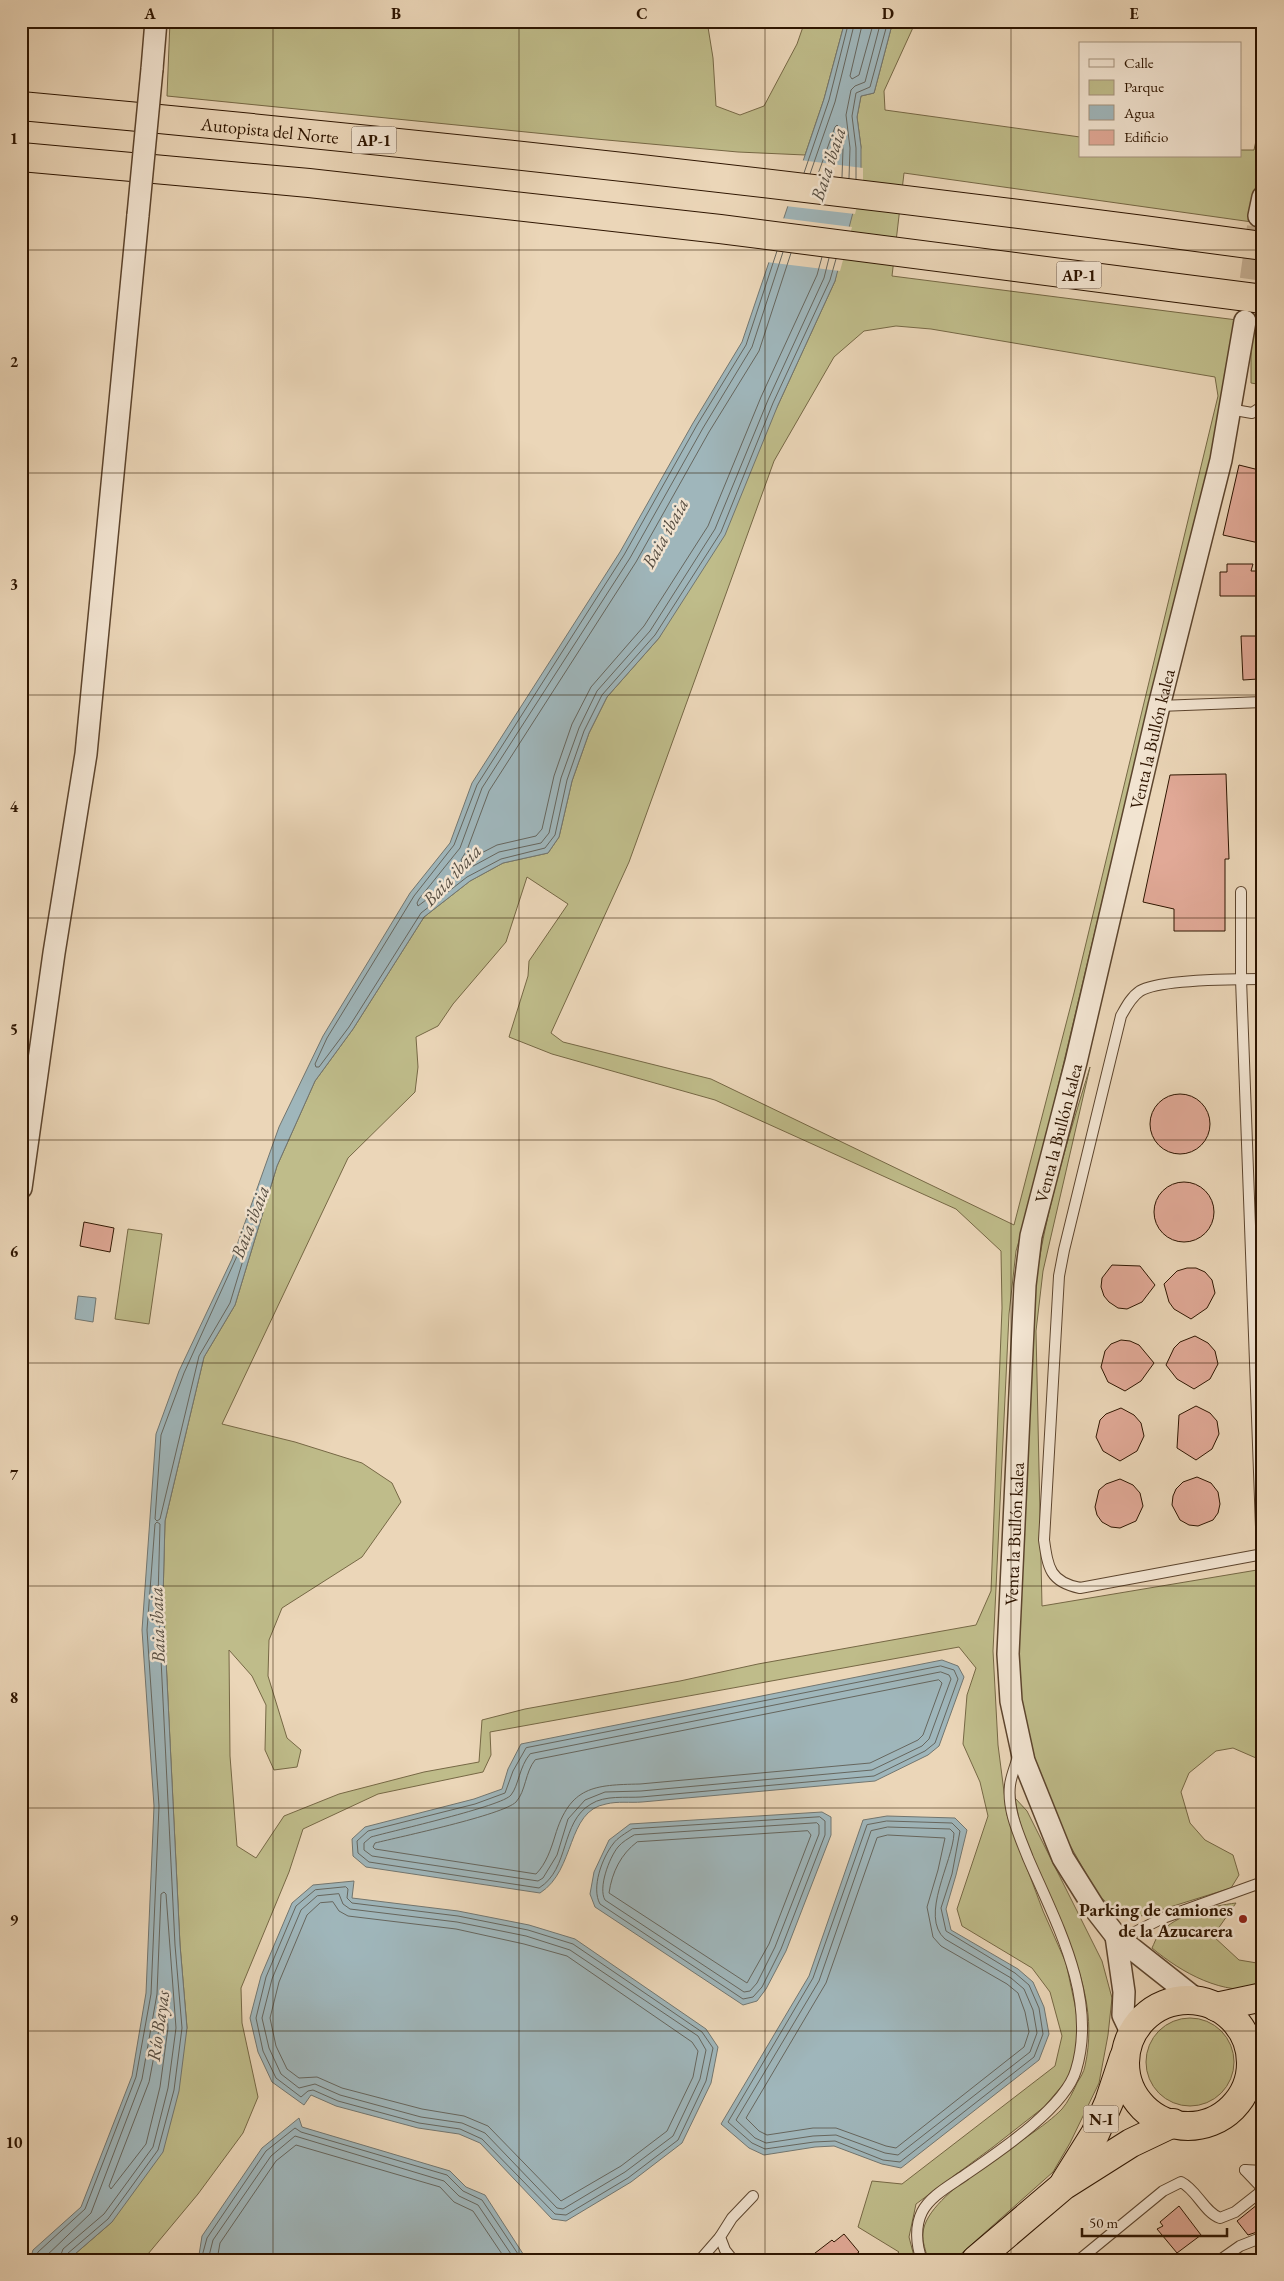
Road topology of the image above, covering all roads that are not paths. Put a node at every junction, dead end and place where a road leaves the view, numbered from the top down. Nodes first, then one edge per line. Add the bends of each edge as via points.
1 (156, 21) edge
2 (21, 106) edge
3 (21, 158) edge
4 (1263, 246) edge
5 (1263, 299) edge
6 (1245, 321) tunnel mouth
7 (1263, 406) edge
8 (1229, 409) junction
9 (1263, 702) edge
10 (1160, 706) junction
11 (1240, 892) dead end
12 (1241, 979) junction
13 (1263, 979) edge
14 (21, 1188) edge
15 (1262, 1554) edge
16 (1021, 1748) junction
17 (1263, 1882) edge
18 (1116, 1936) junction
19 (1263, 1997) edge
20 (1207, 2004) junction
21 (1130, 2041) junction
22 (1257, 2061) edge
23 (1173, 2123) junction
24 (1263, 2171) edge
25 (1063, 2186) junction
26 (1263, 2190) edge
27 (753, 2196) dead end
28 (720, 2237) junction
29 (1263, 2237) edge
30 (700, 2260) edge
31 (732, 2260) edge
32 (922, 2260) edge
33 (976, 2260) edge
34 (1079, 2260) edge
35 (1220, 2260) edge

1 - 14 street, bridge via 86,754
2 - 4 highway, Autopista del Norte / AP-1 via 310,133 726,179
3 - 5 highway, AP-1 via 309,183 720,229
6 - 8 street, Venta la Bullón kalea
7 - 8 lane via 1252,413
8 - 10 street, Venta la Bullón kalea via 1220,460
9 - 10 lane
10 - 16 street, Venta la Bullón kalea via 1076,1062 1031,1236 1025,1285 1008,1629 1011,1701
11 - 12 lane
12 - 13 lane
12 - 15 lane
12 - 15 lane via 1158,984 1140,991 1121,1016 1059,1276 1044,1540 1050,1569 1056,1578 1067,1586 1080,1588
16 - 18 street, Venta la Bullón kalea via 1039,1803 1063,1858
16 - 32 lane via 1010,1784 1012,1812 1071,1962 1082,2016 1081,2054 1074,2076 1061,2097 1000,2152 950,2185 922,2212 917,2239
17 - 18 lane via 1163,1918 1131,1934
18 - 20 street
18 - 21 street via 1124,1992 1123,2015
19 - 20 highway
20 - 21 highway via 1171,2002 1159,2007 1148,2014
20 - 22 highway via 1232,2018
21 - 23 highway via 1126,2072 1134,2095 1151,2113
21 - 25 highway, N-I via 1095,2134
22 - 23 highway via 1243,2092 1228,2111 1202,2123
23 - 25 highway, N-I via 1131,2143
24 - 26 lane via 1245,2170
25 - 33 highway, N-I
26 - 34 lane via 1235,2212 1220,2218 1181,2182 1164,2191
27 - 28 lane via 732,2218
28 - 30 lane
28 - 31 lane
29 - 35 lane via 1240,2246

